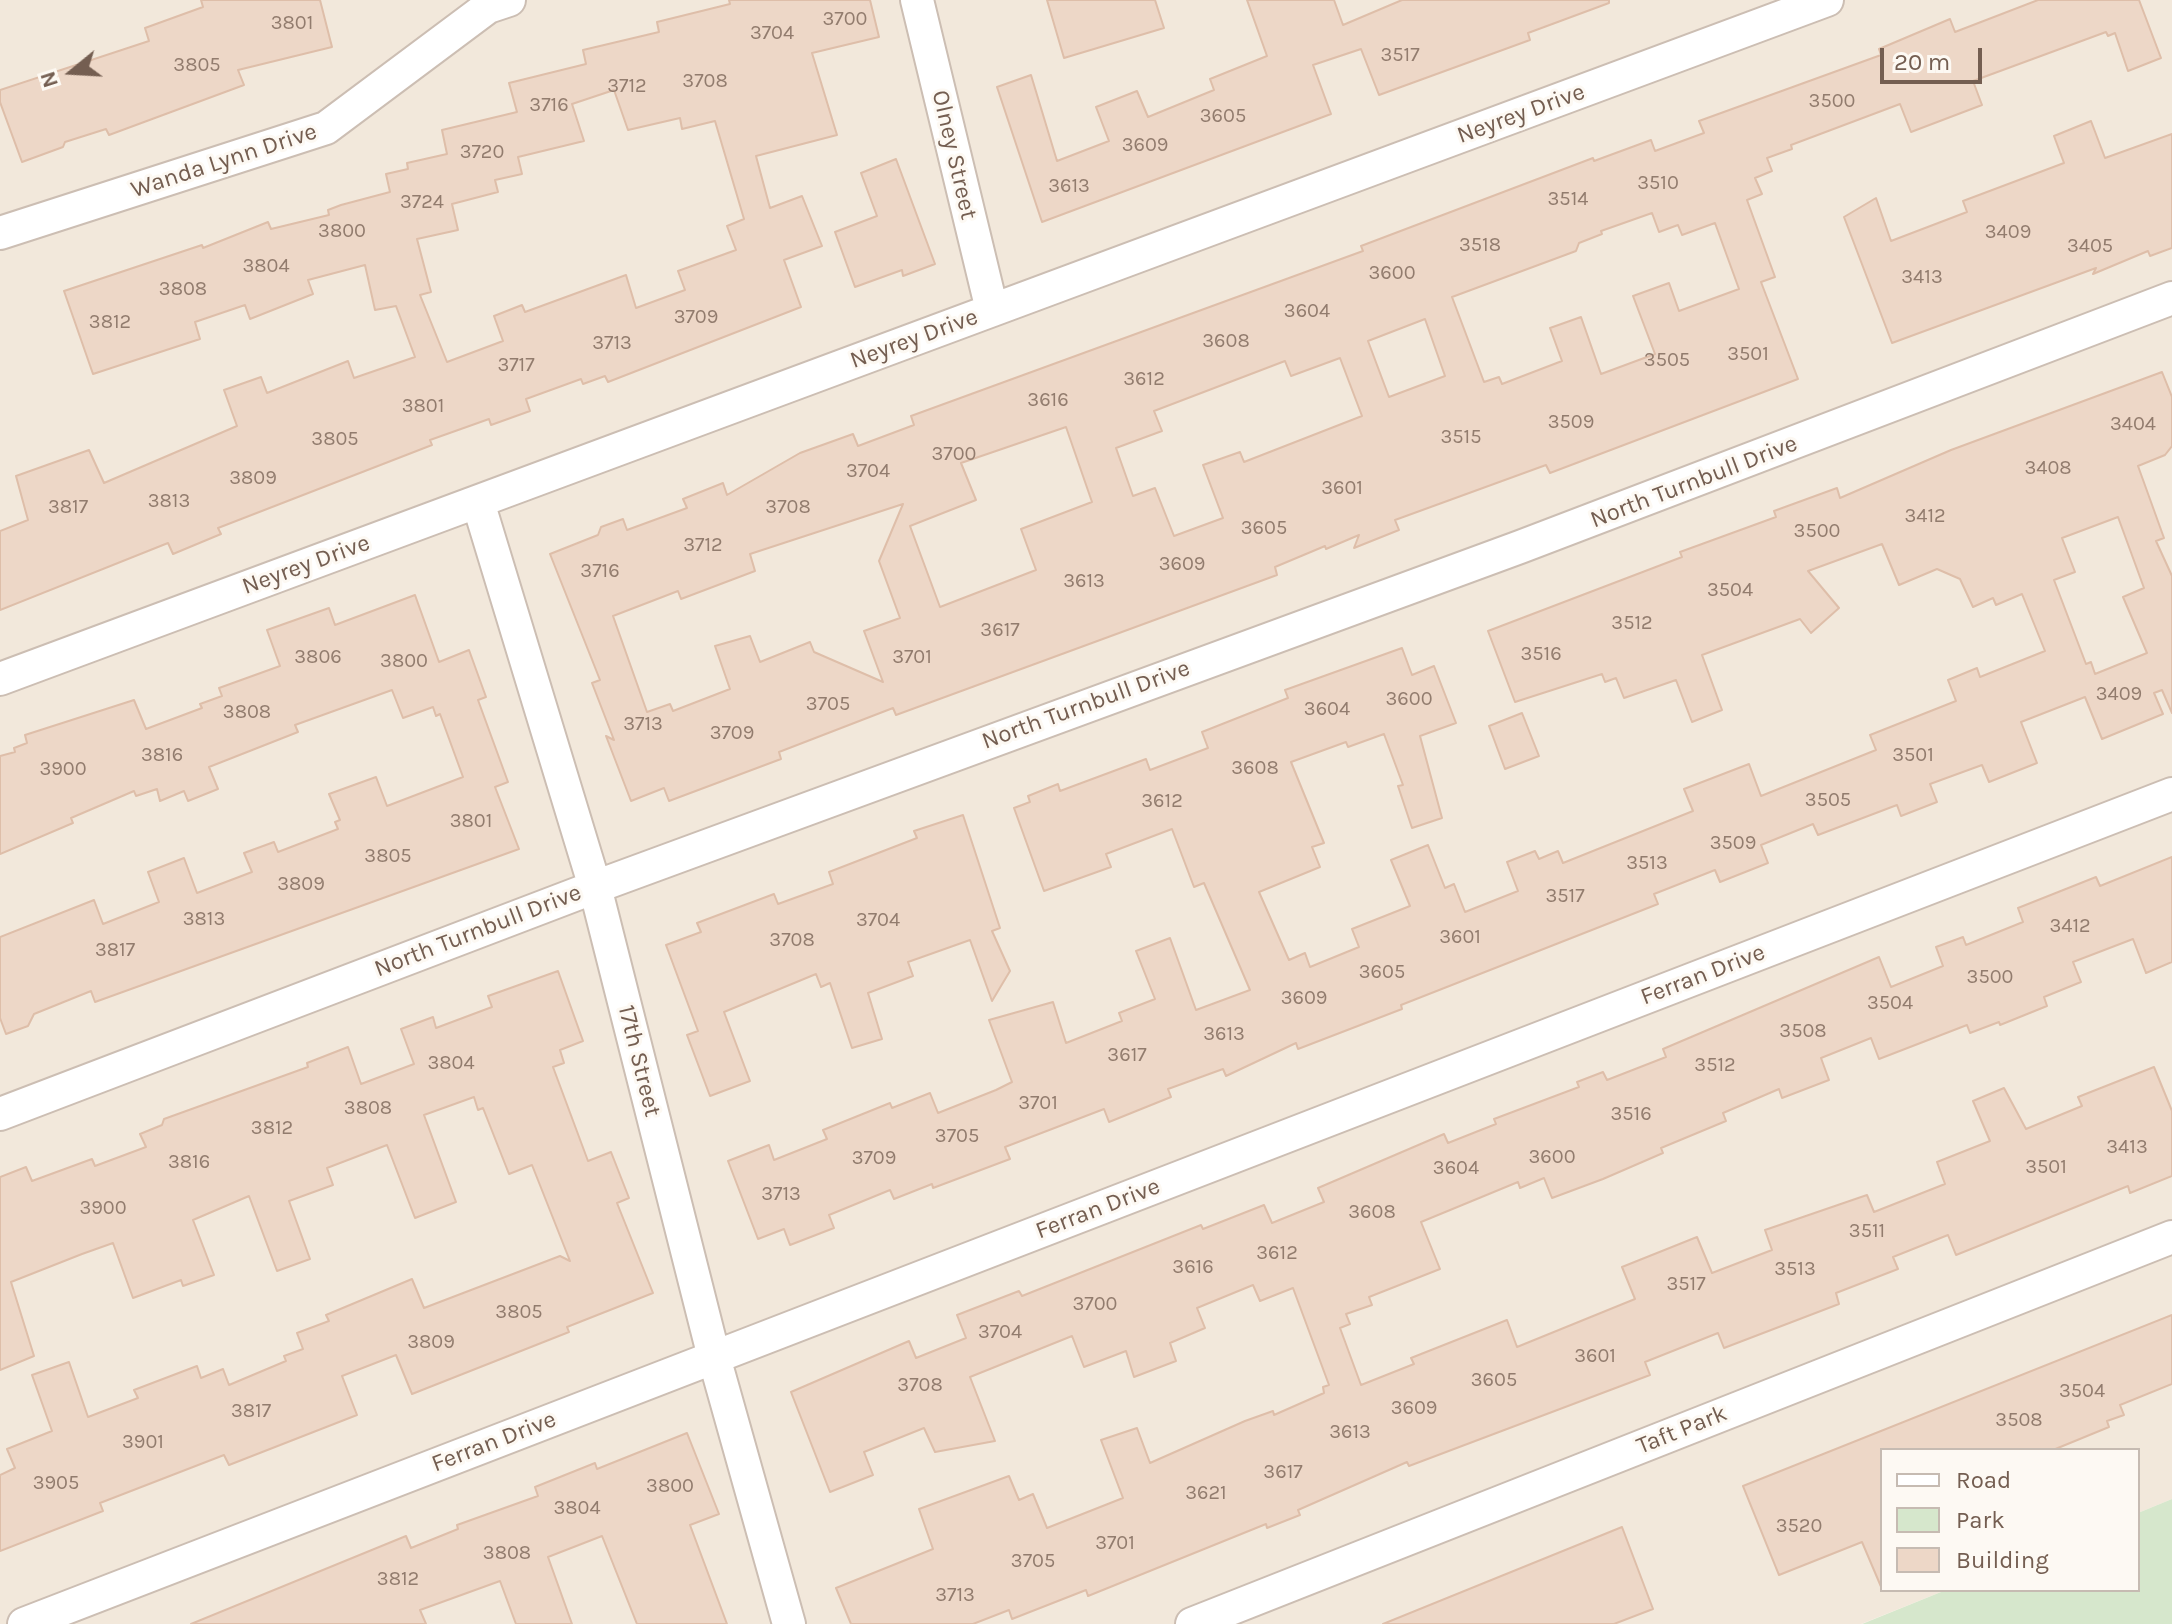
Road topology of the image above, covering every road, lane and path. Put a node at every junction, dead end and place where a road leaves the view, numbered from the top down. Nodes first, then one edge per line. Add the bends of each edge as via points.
1 (509, 0) edge
2 (917, 0) edge
3 (1827, 0) edge
4 (0, 233) edge
5 (2172, 298) edge
6 (992, 310) junction
7 (478, 502) junction
8 (0, 679) edge
9 (2172, 794) edge
10 (595, 887) junction
11 (0, 1114) edge
12 (2172, 1237) edge
13 (714, 1357) junction
14 (24, 1624) edge
15 (789, 1624) edge
16 (1192, 1624) edge

1 - 4 street, Wanda Lynn Drive via 488,7 326,128
2 - 6 street, Olney Street
3 - 6 street, Neyrey Drive
5 - 10 street, North Turnbull Drive via 1520,547
6 - 7 street, Neyrey Drive
7 - 8 street, Neyrey Drive
7 - 10 street, 17th Street
9 - 13 street, Ferran Drive
10 - 11 street, North Turnbull Drive
10 - 13 street, 17th Street
12 - 16 street, Taft Park
13 - 14 street, Ferran Drive
13 - 15 street, 17th Street

